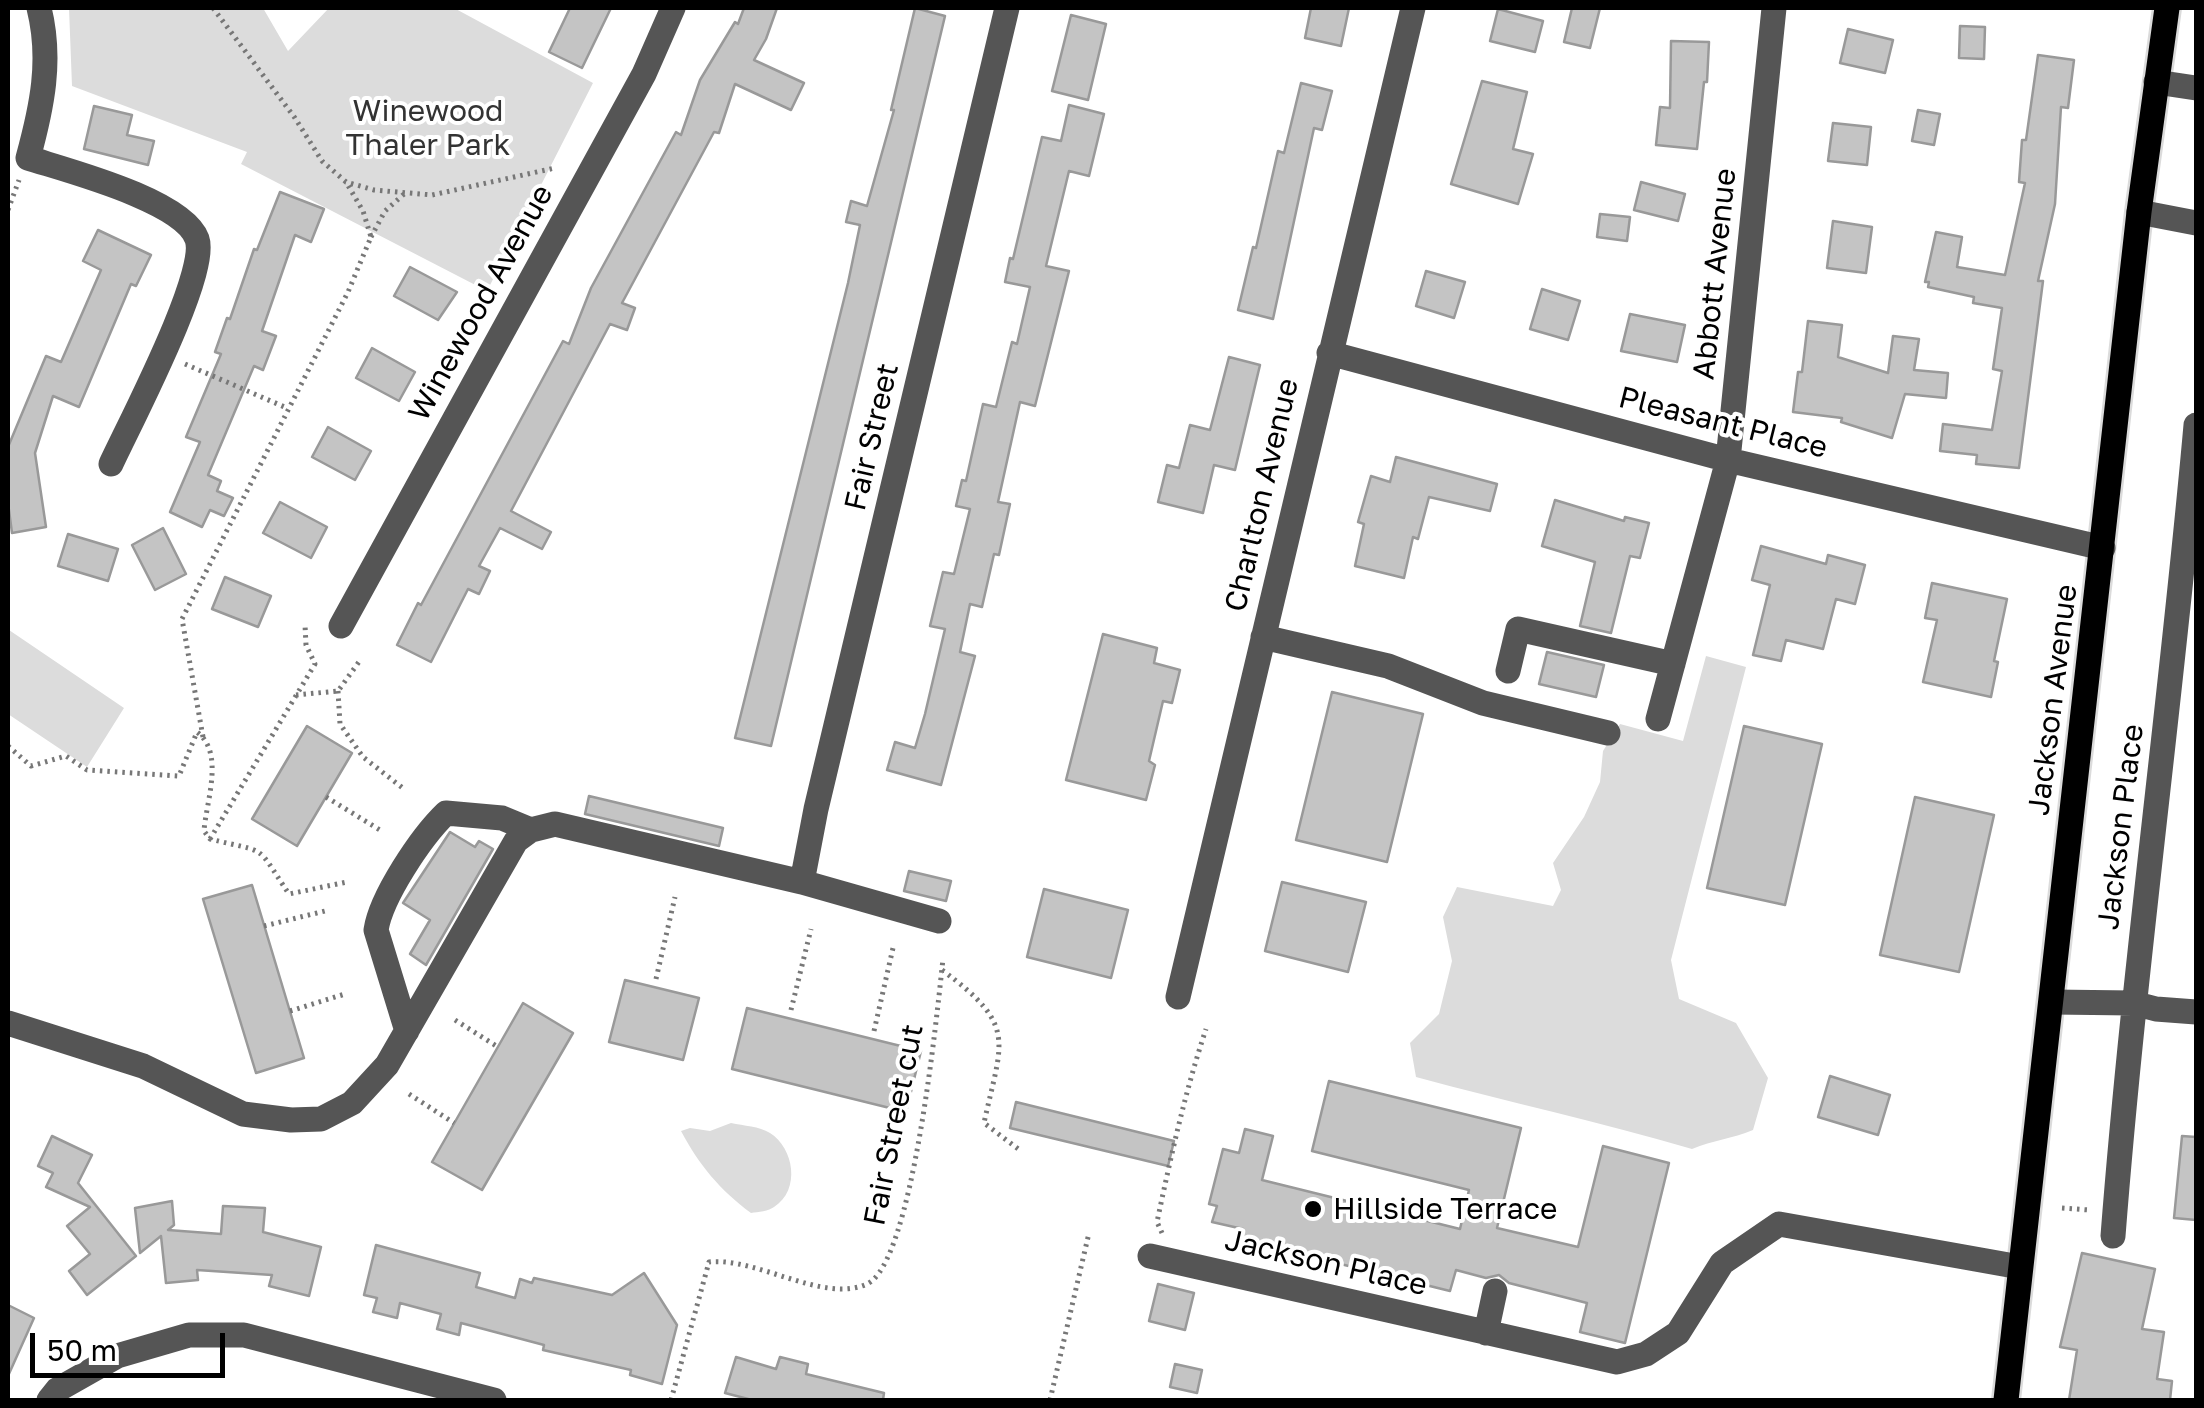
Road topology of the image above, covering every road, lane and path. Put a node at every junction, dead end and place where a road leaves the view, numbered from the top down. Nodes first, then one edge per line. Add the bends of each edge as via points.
1 (40, 8) edge
2 (213, 8) edge
3 (674, 8) edge
4 (1008, 8) edge
5 (1413, 8) edge
6 (1774, 8) edge
7 (2167, 8) edge
8 (2156, 82) junction
9 (2196, 88) edge
10 (24, 168) junction
11 (556, 168) dead end
12 (346, 182) junction
13 (404, 194) junction
14 (8, 210) edge
15 (2140, 212) junction
16 (2196, 223) edge
17 (371, 237) junction
18 (1328, 352) junction
19 (161, 354) junction
20 (288, 408) junction
21 (2196, 426) edge
22 (1728, 460) junction
23 (111, 464) dead end
24 (2103, 548) junction
25 (2189, 594) edge
26 (305, 625) dead end
27 (341, 626) dead end
28 (1263, 636) junction
29 (361, 659) dead end
30 (1672, 664) junction
31 (1508, 671) dead end
32 (338, 690) junction
33 (296, 695) junction
34 (1658, 719) dead end
35 (1608, 733) dead end
36 (204, 737) junction
37 (8, 746) edge
38 (404, 789) dead end
39 (326, 797) dead end
40 (380, 830) dead end
41 (530, 830) junction
42 (210, 839) junction
43 (346, 882) dead end
44 (802, 882) junction
45 (675, 897) dead end
46 (329, 910) dead end
47 (939, 921) dead end
48 (264, 926) dead end
49 (811, 928) dead end
50 (892, 948) dead end
51 (942, 959) dead end
52 (942, 970) junction
53 (656, 979) dead end
54 (345, 994) dead end
55 (1178, 997) dead end
56 (2052, 1002) junction
57 (2134, 1003) junction
58 (791, 1010) dead end
59 (290, 1011) dead end
60 (2196, 1012) edge
61 (455, 1020) dead end
62 (8, 1023) edge
63 (1206, 1029) dead end
64 (406, 1031) junction
65 (874, 1031) dead end
66 (498, 1047) dead end
67 (410, 1094) dead end
68 (454, 1123) dead end
69 (1021, 1151) dead end
70 (2062, 1208) dead end
71 (2097, 1211) dead end
72 (1090, 1233) dead end
73 (2113, 1236) dead end
74 (1162, 1259) joint
75 (2020, 1267) junction
76 (1496, 1291) dead end
77 (1486, 1333) junction
78 (49, 1400) edge
79 (494, 1400) edge
80 (671, 1400) edge
81 (1050, 1400) edge
82 (2006, 1400) edge

1 - 10 street via 47,38 43,102
2 - 12 path via 322,161
3 - 27 street, Winewood Avenue
4 - 44 street, Fair Street
5 - 18 street, Charlton Avenue
6 - 22 street, Abbott Avenue
7 - 8 main road, Jackson Avenue
8 - 9 street
8 - 15 main road, Jackson Avenue
10 - 14 path
10 - 19 street via 118,186 172,213 196,236 199,257 189,293
11 - 13 path via 432,195
12 - 13 path
12 - 17 path
13 - 17 path
15 - 16 street
15 - 24 main road, Jackson Avenue
17 - 20 path
18 - 22 street, Pleasant Place
18 - 28 street, Charlton Avenue
19 - 20 path
19 - 23 street
20 - 36 path via 182,619
21 - 25 street, Jackson Place
22 - 24 street, Pleasant Place
22 - 30 street, Abbott Avenue
24 - 56 main road, Jackson Avenue
25 - 57 street, Jackson Place
26 - 33 path via 315,664
28 - 35 street
28 - 55 street, Charlton Avenue
29 - 32 path
30 - 31 street via 1518,629
30 - 34 street, Abbott Avenue
32 - 33 path
32 - 38 path via 340,724 363,757
33 - 42 path
36 - 37 path via 196,732 179,776 87,770 66,756 32,766
36 - 42 path via 213,776 204,831
39 - 40 path
41 - 44 street via 554,824
41 - 64 street via 516,841
41 - 64 street via 502,818 446,814 378,913 376,930
42 - 43 path via 265,854 289,894
44 - 47 street
45 - 53 path
46 - 48 path
49 - 58 path
50 - 65 path
51 - 52 path, Fair Street cut
52 - 69 path via 994,1019 1002,1041 984,1123
52 - 80 path, Fair Street cut via 924,1114 885,1267 867,1284 830,1289 729,1260 710,1262
54 - 59 path
56 - 57 street
56 - 75 main road, Jackson Avenue
57 - 60 street
57 - 73 street, Jackson Place
61 - 66 path
62 - 64 street via 143,1066 242,1114 291,1120 321,1119 352,1102 387,1065
63 - 74 path via 1157,1222
67 - 68 path
70 - 71 path
72 - 81 path
74 - 77 street, Jackson Place
75 - 77 street, Jackson Place via 1779,1224 1722,1263 1678,1333 1646,1354 1617,1362
75 - 82 main road, Jackson Avenue
76 - 77 street
78 - 79 street via 117,1356 190,1334 244,1335

